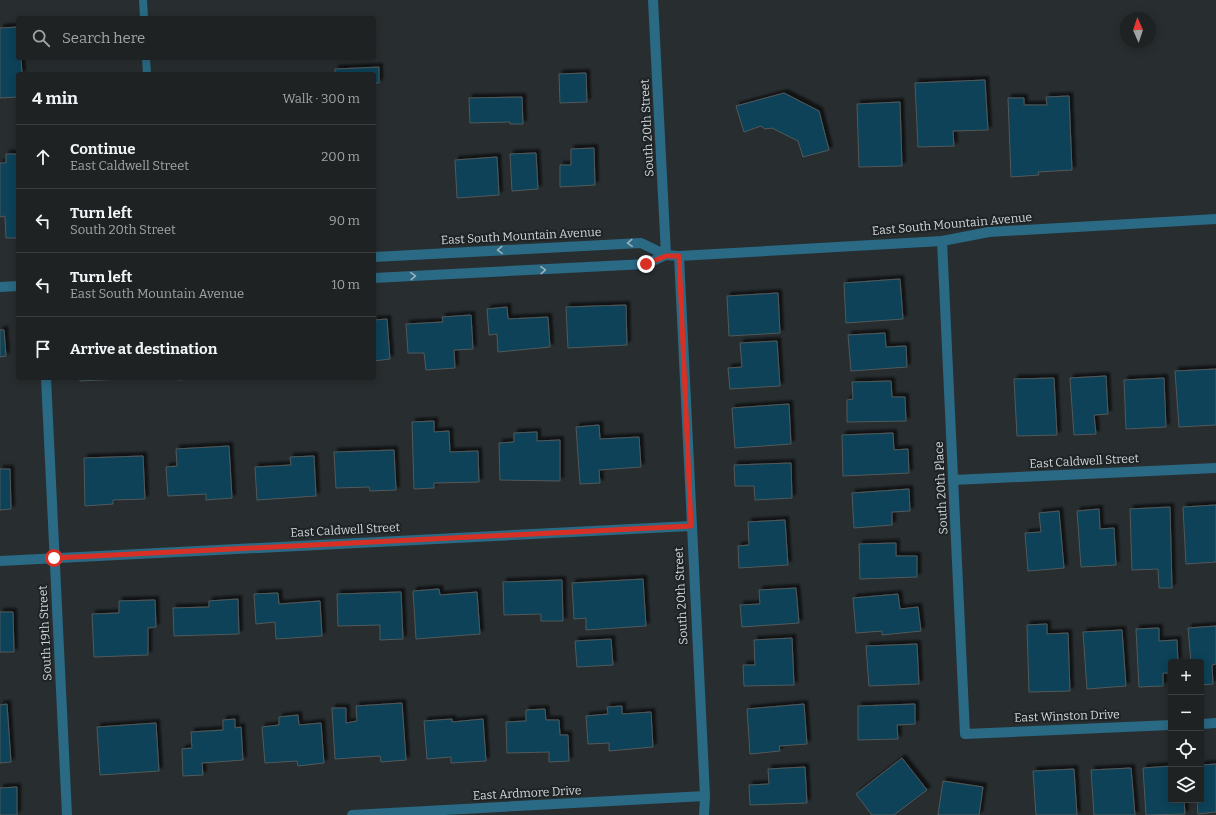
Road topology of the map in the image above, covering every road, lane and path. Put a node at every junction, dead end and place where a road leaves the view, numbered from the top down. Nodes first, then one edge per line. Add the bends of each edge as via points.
1 (143, 0) edge
2 (653, 0) edge
3 (144, 16) edge
4 (146, 60) edge
5 (147, 72) edge
6 (1216, 219) edge
7 (942, 241) junction
8 (376, 256) edge
9 (666, 256) junction
10 (679, 256) junction
11 (376, 278) edge
12 (16, 286) edge
13 (0, 287) edge
14 (46, 380) edge
15 (1216, 468) edge
16 (953, 480) junction
17 (691, 526) junction
18 (54, 558) junction
19 (0, 561) edge
20 (1216, 723) edge
21 (1204, 724) edge
22 (1168, 725) edge
23 (965, 734) joint
24 (705, 796) junction
25 (67, 815) edge
26 (352, 815) edge
27 (704, 815) edge

1 - 3 lane
2 - 9 street, South 20th Street
4 - 5 lane
6 - 7 street, East South Mountain Avenue via 989,232
7 - 10 street, East South Mountain Avenue
7 - 16 street, South 20th Place
9 -> 8 street, East South Mountain Avenue via 641,243
9 - 10 street, East South Mountain Avenue
11 -> 9 street, East South Mountain Avenue via 646,264
10 - 17 street, South 20th Street
12 - 13 street
14 - 18 street, South 19th Street
15 - 16 street, East Caldwell Street
16 - 23 street, South 20th Place
17 - 18 street, East Caldwell Street
17 - 24 street, South 20th Street
18 - 19 street, East Caldwell Street
18 - 25 street, South 19th Street
20 - 21 street
22 - 23 street, East Winston Drive
24 - 26 street, East Ardmore Drive
24 - 27 street, South 20th Street

